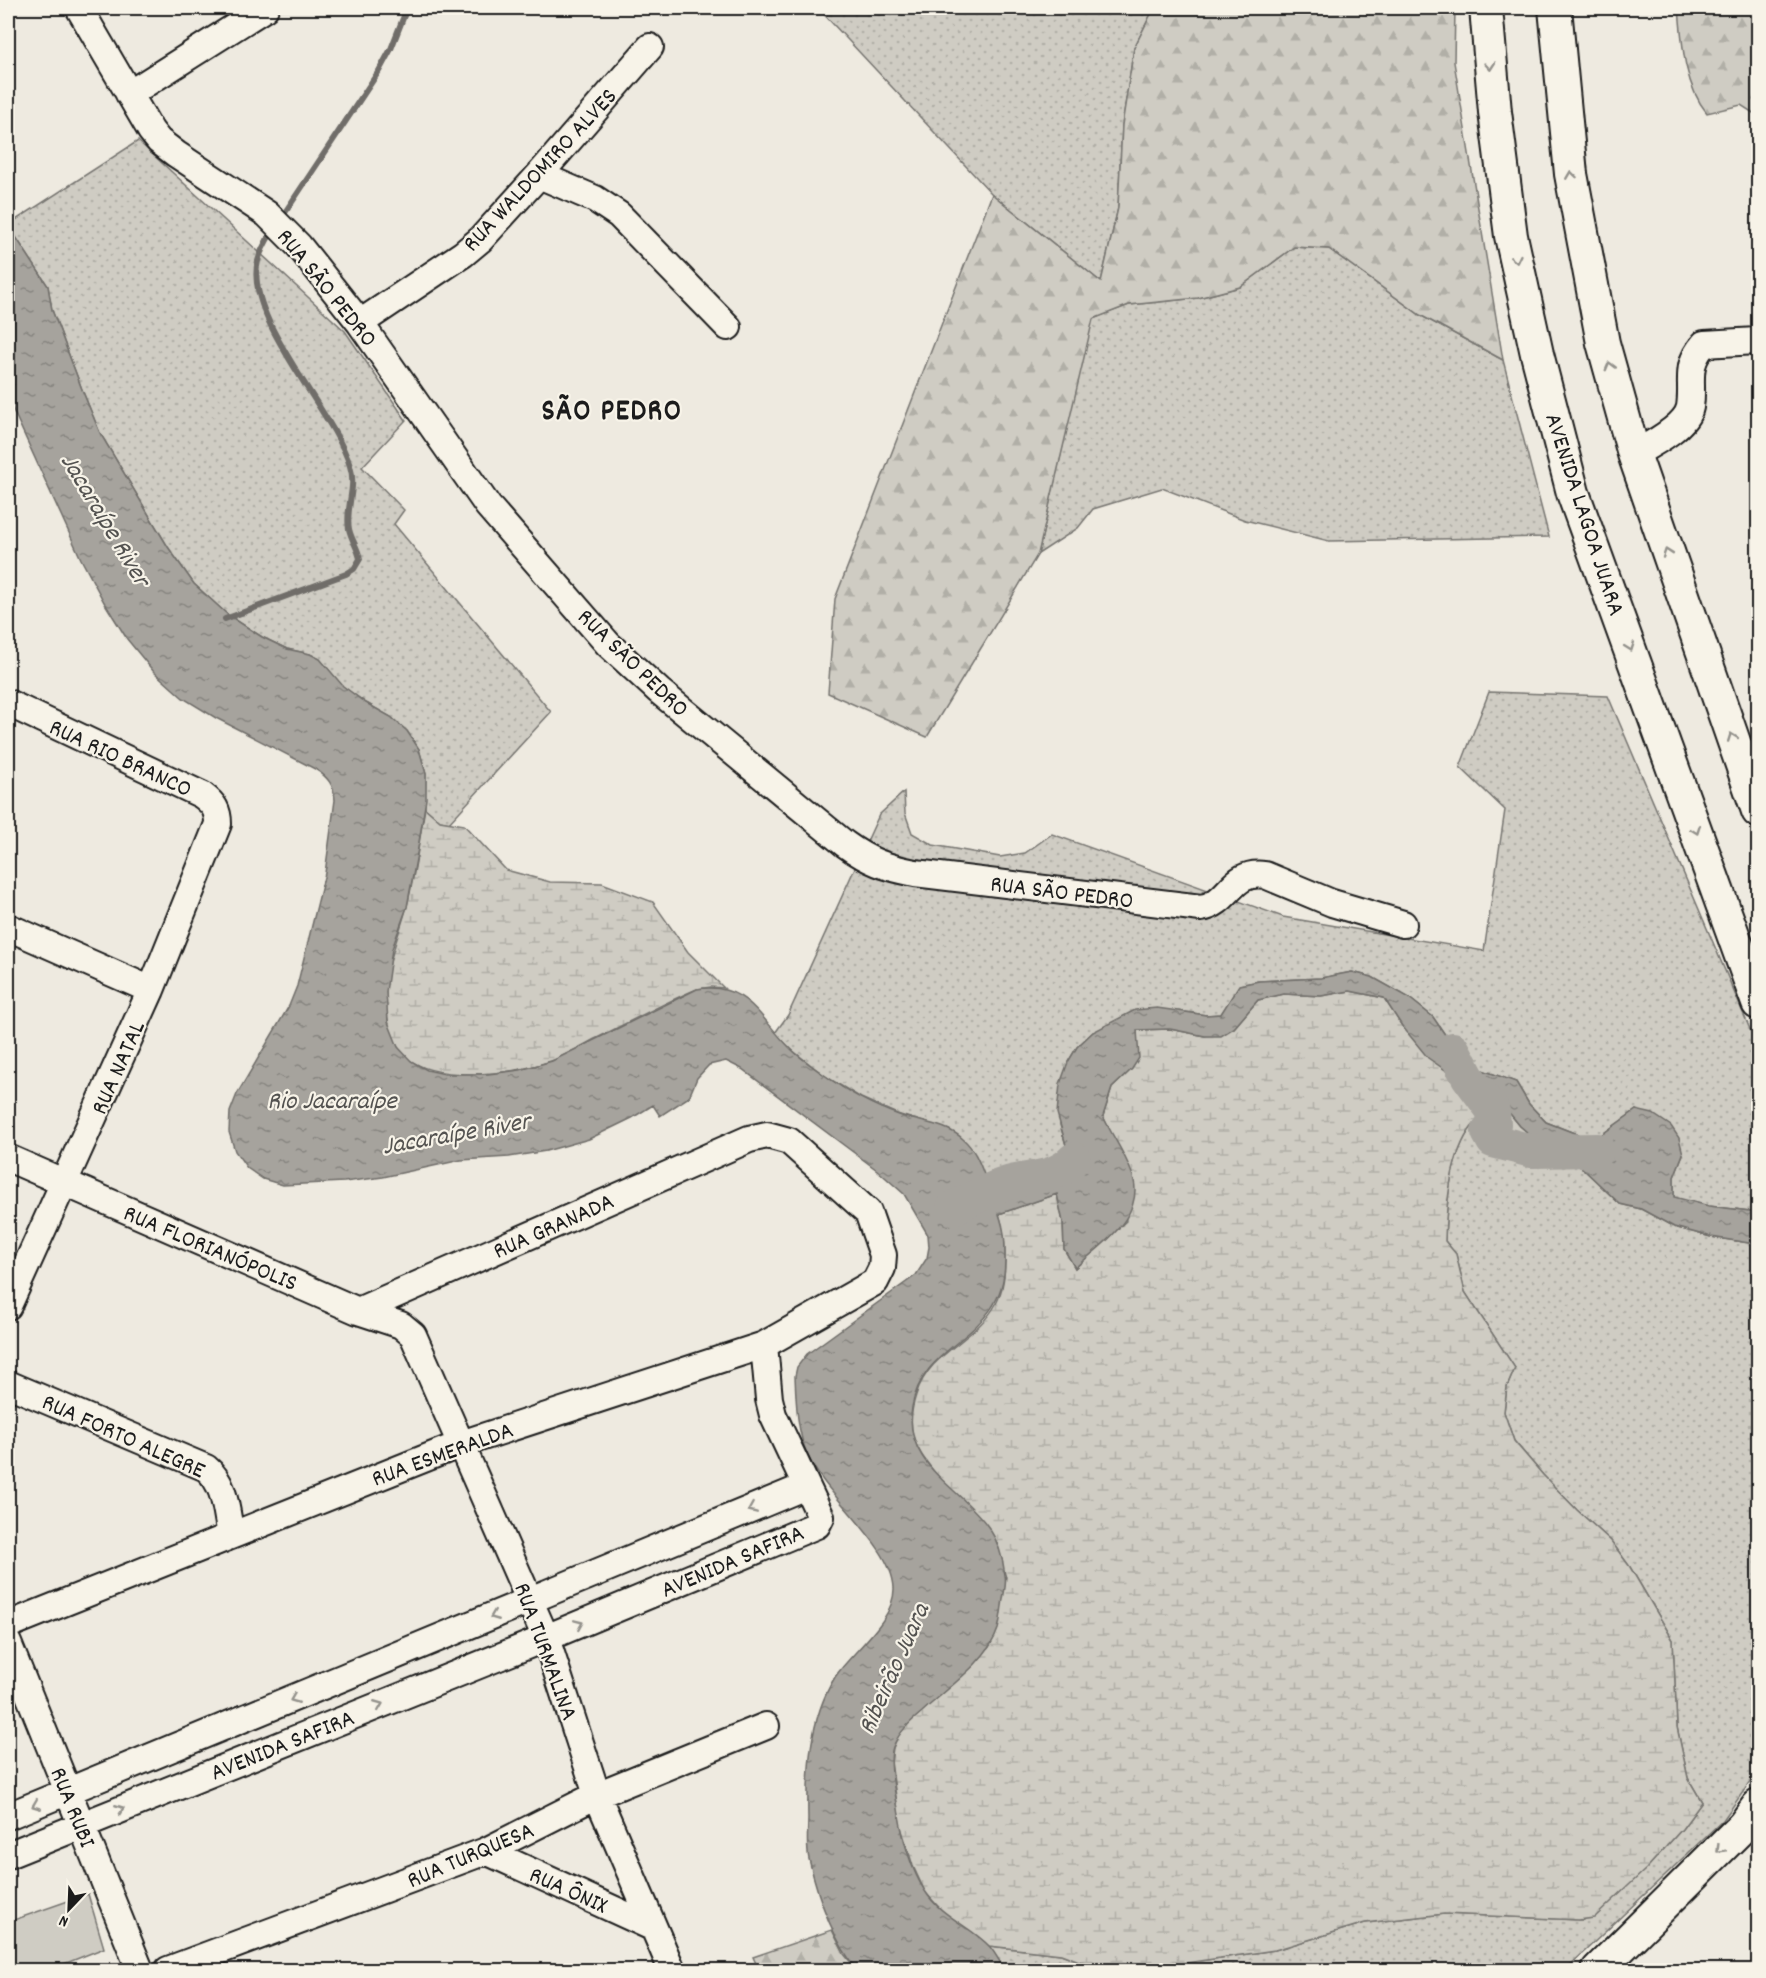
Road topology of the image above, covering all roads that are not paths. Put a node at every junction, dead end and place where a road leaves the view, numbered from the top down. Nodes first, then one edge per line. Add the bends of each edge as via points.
1 (79, 8) edge
2 (265, 8) edge
3 (1486, 8) edge
4 (1555, 8) edge
5 (650, 47) dead end
6 (129, 93) junction
7 (539, 175) junction
8 (360, 323) junction
9 (728, 327) dead end
10 (1757, 341) edge
11 (1634, 454) junction
12 (8, 703) edge
13 (1758, 812) edge
14 (218, 824) joint
15 (1403, 924) dead end
16 (8, 927) edge
17 (151, 990) junction
18 (1758, 1003) edge
19 (749, 1138) joint
20 (8, 1158) edge
21 (64, 1184) junction
22 (8, 1306) edge
23 (358, 1311) junction
24 (413, 1335) joint
25 (764, 1345) junction
26 (8, 1384) edge
27 (461, 1444) junction
28 (806, 1486) junction
29 (231, 1535) junction
30 (530, 1601) junction
31 (8, 1625) edge
32 (546, 1638) junction
33 (8, 1643) edge
34 (766, 1726) dead end
35 (68, 1792) junction
36 (597, 1795) junction
37 (1758, 1806) edge
38 (8, 1816) edge
39 (82, 1825) junction
40 (486, 1851) junction
41 (8, 1855) edge
42 (652, 1927) junction
43 (140, 1971) edge
44 (168, 1971) edge
45 (672, 1971) edge
46 (1598, 1971) edge

1 - 6 street, RUA SÃO PEDRO
2 - 6 street
3 -> 18 main road, AVENIDA LAGOA JUARA via 1494,112 1511,236 1573,493
11 -> 4 main road via 1603,343 1571,174
5 - 7 street, RUA WALDOMIRO ALVES
6 - 8 street, RUA SÃO PEDRO via 159,141 282,227
7 - 8 street, RUA WALDOMIRO ALVES via 463,254
7 - 9 street via 595,199 619,215
8 - 15 street, RUA SÃO PEDRO via 488,506 608,644 658,691 866,859 915,873 1201,908 1215,903 1244,876 1254,873 1332,903
10 - 11 street via 1704,344 1690,368 1690,409 1662,440
13 -> 11 main road
12 - 14 street, RUA RIO BRANCO via 202,795 218,812
14 - 17 street, RUA NATAL
16 - 17 street
17 - 21 street, RUA NATAL
19 - 23 street, RUA GRANADA
19 - 25 street, RUA ESMERALDA via 767,1135 789,1141 868,1212 883,1255 875,1282
20 - 21 street, RUA FLORIANÓPOLIS
21 - 22 street, RUA NATAL
21 - 23 street, RUA FLORIANÓPOLIS
23 - 24 street, RUA FLORIANÓPOLIS via 400,1324
24 - 27 street, RUA TURMALINA
25 - 27 street, RUA ESMERALDA
25 - 28 street via 773,1415
26 - 29 street, RUA FORTO ALEGRE via 206,1468 220,1485
27 - 29 street, RUA ESMERALDA
27 - 30 street, RUA TURMALINA
28 -> 30 street, AVENIDA SAFIRA
32 -> 28 street, AVENIDA SAFIRA via 817,1525 820,1517
29 - 31 street, RUA ESMERALDA
30 - 32 street, RUA TURMALINA
30 -> 35 street, AVENIDA SAFIRA
32 - 36 street, RUA TURMALINA
39 -> 32 street, AVENIDA SAFIRA
33 - 35 street, RUA RUBI
34 - 36 street, RUA TURQUESA
35 -> 38 street, AVENIDA SAFIRA
35 - 39 street, RUA RUBI
36 - 40 street, RUA TURQUESA
36 - 42 street, RUA TURMALINA
37 -> 46 main road via 1744,1825
39 - 41 street, AVENIDA SAFIRA
39 - 43 street, RUA RUBI
40 - 42 street, RUA ÔNIX
40 - 44 street, RUA TURQUESA
42 - 45 street, RUA TURMALINA

